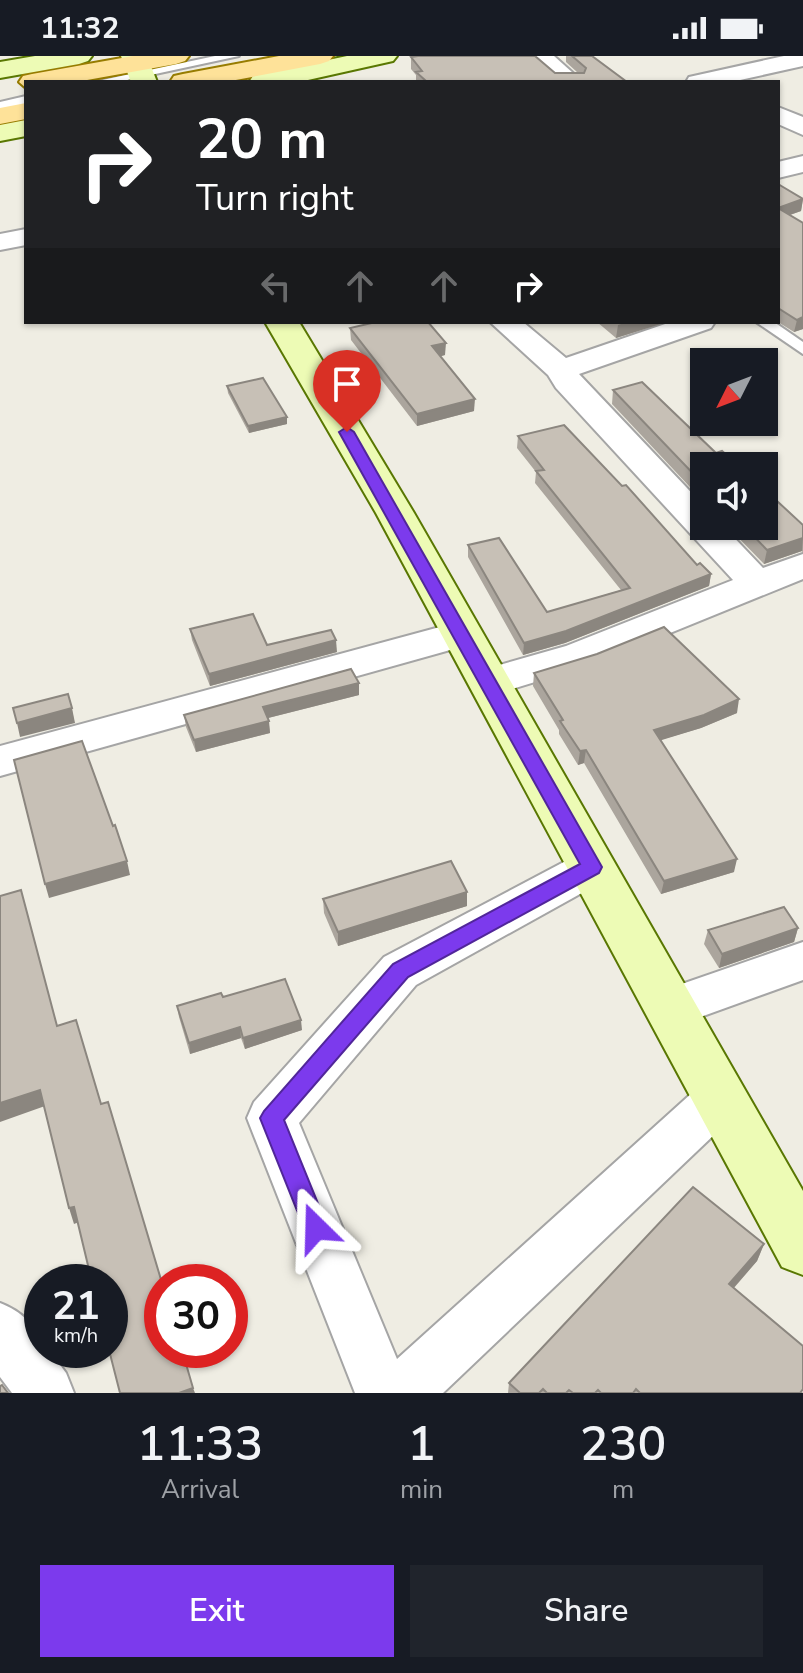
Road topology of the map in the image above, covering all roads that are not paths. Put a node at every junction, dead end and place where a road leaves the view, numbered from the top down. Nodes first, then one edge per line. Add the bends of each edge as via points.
1 (79, 56) edge
2 (176, 56) edge
3 (233, 56) edge
4 (320, 56) edge
5 (384, 56) edge
6 (540, 56) edge
7 (803, 59) edge
8 (139, 69) edge
9 (0, 70) edge
10 (46, 80) edge
11 (105, 80) edge
12 (194, 80) edge
13 (271, 80) edge
14 (569, 80) edge
15 (712, 80) edge
16 (24, 83) edge
17 (0, 88) edge
18 (24, 91) edge
19 (0, 95) edge
20 (24, 100) edge
21 (0, 106) edge
22 (24, 111) edge
23 (780, 115) edge
24 (0, 116) edge
25 (803, 127) edge
26 (24, 128) edge
27 (0, 133) edge
28 (803, 164) edge
29 (780, 170) edge
30 (24, 237) edge
31 (0, 242) edge
32 (286, 324) edge
33 (507, 324) edge
34 (694, 324) edge
35 (767, 324) edge
36 (803, 349) edge
37 (561, 370) junction
38 (803, 566) edge
39 (759, 586) junction
40 (462, 634) junction
41 (489, 682) junction
42 (0, 761) edge
43 (592, 867) junction
44 (803, 961) edge
45 (670, 1008) junction
46 (720, 1098) junction
47 (803, 1247) edge
48 (0, 1330) edge
49 (46, 1393) edge
50 (383, 1393) edge
51 (402, 1393) edge

1 - 9 street
2 - 8 main road
3 - 8 lane
4 - 12 main road
5 - 13 street
6 - 14 street
7 - 15 street
8 - 10 main road
8 - 11 lane
16 - 17 main road
18 - 19 lane
20 - 21 lane
22 - 24 main road
23 - 25 street
26 - 27 street
28 - 29 street
30 - 31 street
32 - 40 street
33 - 37 street
34 - 37 street
35 - 36 lane
37 - 39 street
38 - 39 street
39 - 41 street via 580,655
40 - 41 street
40 - 42 street
41 - 43 street
43 - 45 street
43 - 50 street via 400,971 272,1118
44 - 45 street
45 - 46 street
46 - 47 street
46 - 51 street
48 - 49 street

